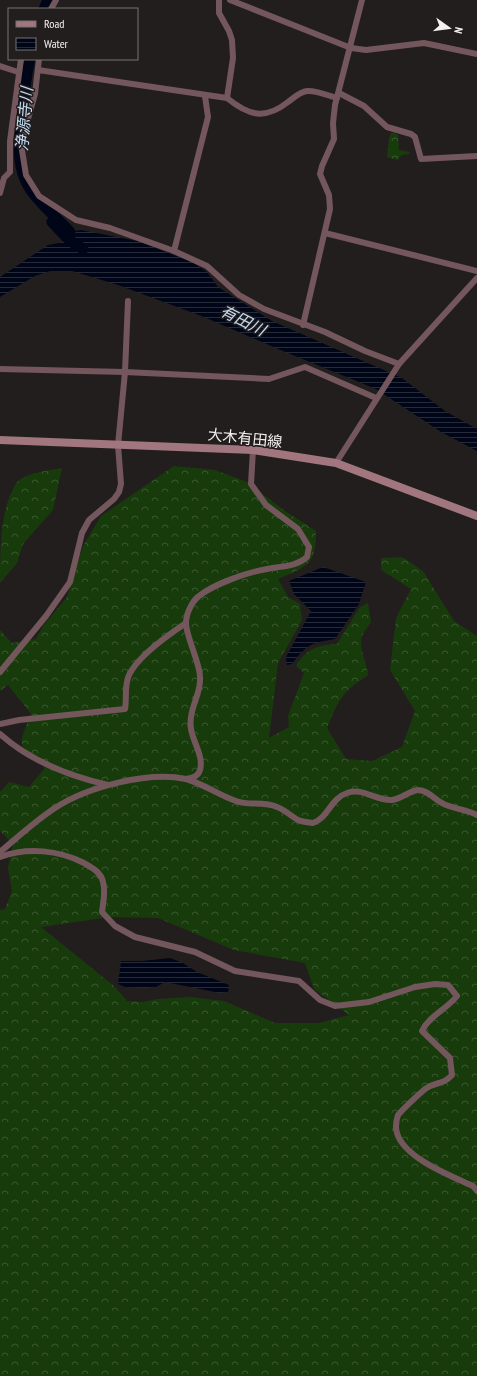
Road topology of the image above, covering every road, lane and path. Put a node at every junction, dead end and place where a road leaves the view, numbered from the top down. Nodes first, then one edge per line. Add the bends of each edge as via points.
1 (219, 0) edge
2 (230, 0) edge
3 (362, 0) edge
4 (351, 48) junction
5 (477, 54) edge
6 (21, 60) edge
7 (39, 60) edge
8 (0, 66) edge
9 (38, 70) junction
10 (18, 72) junction
11 (338, 95) junction
12 (205, 96) junction
13 (227, 98) junction
14 (477, 156) edge
15 (0, 193) edge
16 (325, 233) junction
17 (174, 251) junction
18 (477, 271) edge
19 (477, 278) edge
20 (128, 301) dead end
21 (303, 324) junction
22 (398, 365) junction
23 (0, 369) edge
24 (125, 372) junction
25 (376, 398) junction
26 (0, 440) edge
27 (118, 444) junction
28 (253, 450) junction
29 (336, 463) junction
30 (477, 516) edge
31 (186, 623) junction
32 (0, 672) edge
33 (0, 724) edge
34 (0, 734) edge
35 (184, 779) junction
36 (108, 786) junction
37 (477, 815) edge
38 (0, 852) edge
39 (0, 857) edge
40 (477, 1190) edge

1 - 13 street via 219,13 232,40 233,58
2 - 4 street
3 - 4 street
4 - 5 street via 366,50 424,43
4 - 11 street
6 - 10 street
7 - 9 street
8 - 10 street
9 - 12 street
9 - 17 street via 35,94 21,144 26,175 39,196 76,220 110,228
10 - 15 street via 10,141 10,172 4,178
11 - 13 street via 308,91 298,94 277,110 260,115 234,104
11 - 14 street via 364,106 386,127 415,137 421,160
11 - 16 street via 333,123 334,139 320,174 329,196 330,209
12 - 13 street
12 - 17 street via 208,117
16 - 18 street
16 - 21 street
17 - 21 street via 207,266 239,296
19 - 22 street
20 - 24 street
21 - 22 street
22 - 25 street
23 - 24 street
24 - 25 street via 269,379 305,367
24 - 27 street
25 - 29 street
26 - 27 main road, 大木有田線
27 - 28 main road, 大木有田線
27 - 32 street via 121,484 119,492 89,520 82,533 70,582
28 - 29 main road, 大木有田線
28 - 31 street via 252,484 262,500 303,535 309,547 307,557 294,565 266,569 198,596 190,608
29 - 30 main road, 大木有田線
31 - 33 street via 136,665 129,676 125,709
31 - 35 street via 200,676 200,688 191,715 191,729 202,765 196,777
34 - 36 street via 38,760 88,781
35 - 36 street via 142,778
35 - 37 street via 208,787 235,801 278,807 299,820 313,823 324,816 336,799 348,792 358,791 392,800 418,790 443,804
36 - 38 street via 56,807
39 - 40 street via 7,854 49,852 69,856 94,869 103,881 102,912 115,926 135,937 195,952 235,971 299,981 320,1000 334,1006 369,1002 415,987 435,984 448,986 457,996 426,1023 422,1031 450,1058 452,1075 446,1082 425,1089 398,1114 396,1132 413,1154

